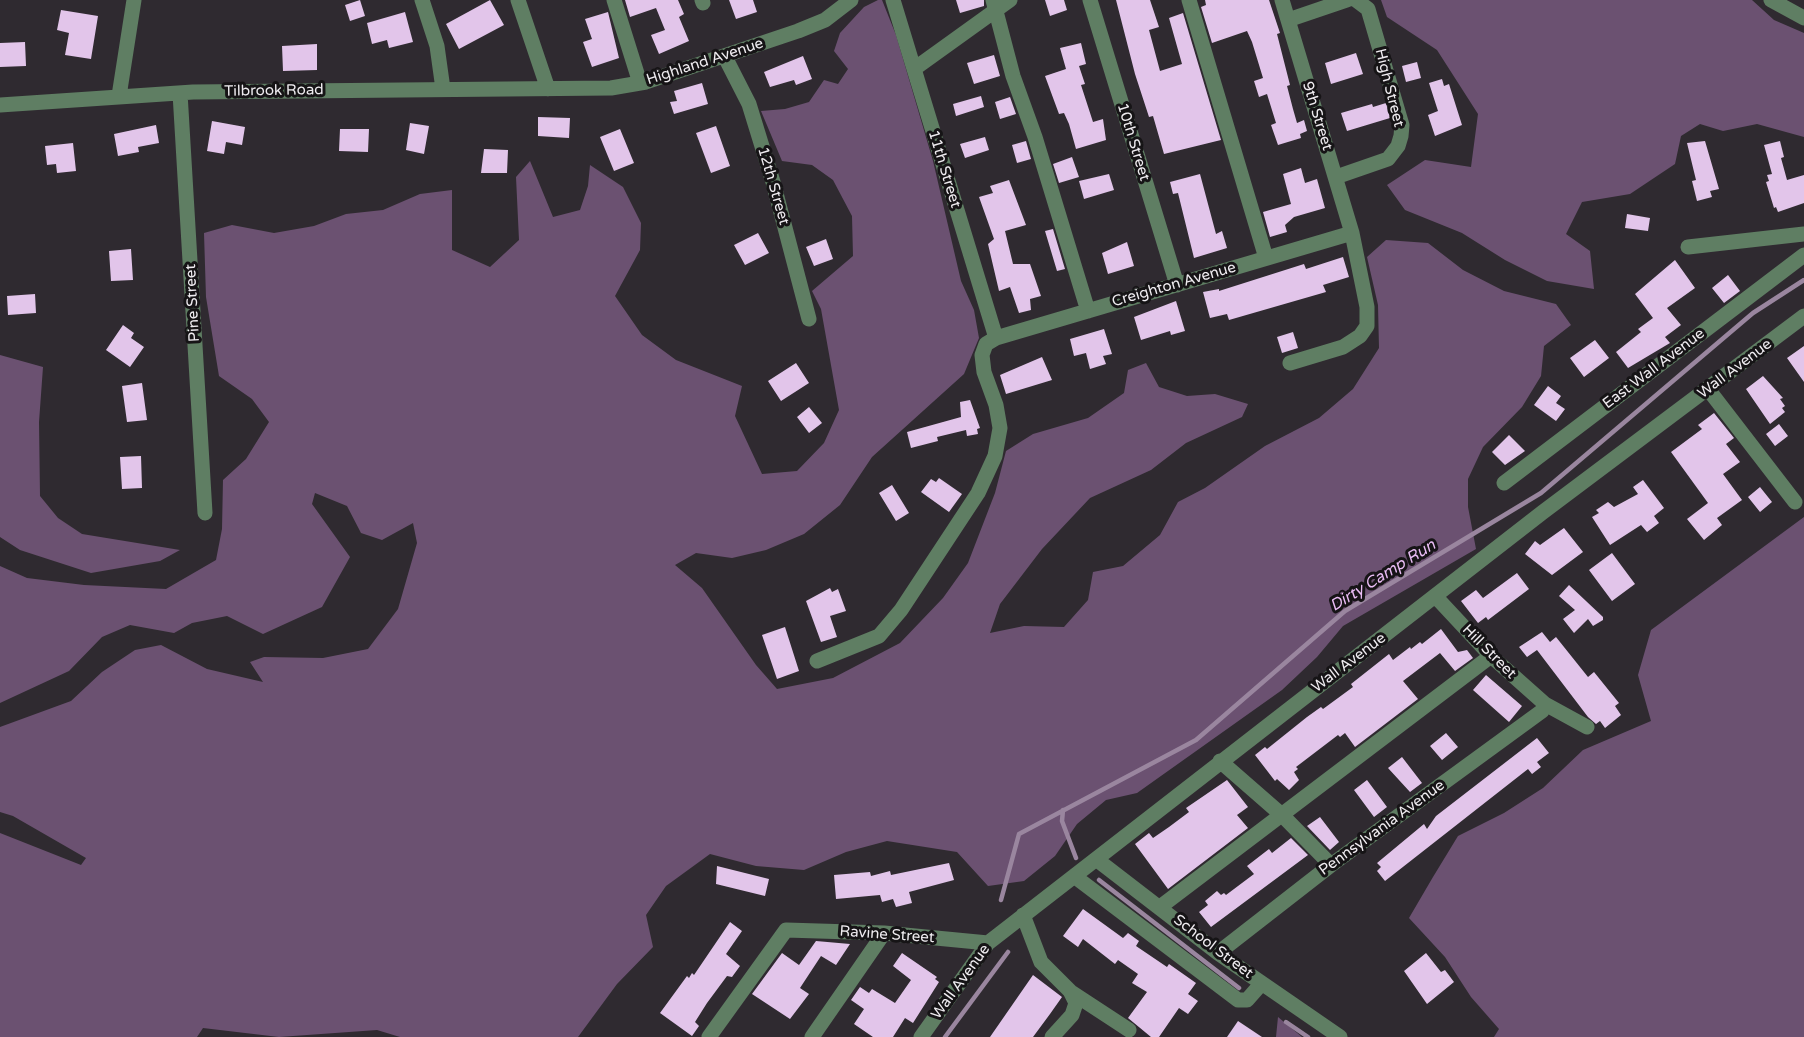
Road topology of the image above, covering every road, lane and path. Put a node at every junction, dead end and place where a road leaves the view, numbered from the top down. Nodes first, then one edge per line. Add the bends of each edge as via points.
1 (134, 0) edge
2 (422, 0) edge
3 (518, 0) edge
4 (614, 0) edge
5 (851, 0) edge
6 (893, 0) edge
7 (1010, 0) edge
8 (1090, 0) edge
9 (1189, 0) edge
10 (1282, 0) edge
11 (1347, 0) edge
12 (1356, 0) edge
13 (1771, 0) edge
14 (994, 5) edge
15 (1804, 18) edge
16 (1288, 20) junction
17 (725, 57) junction
18 (914, 69) junction
19 (640, 83) junction
20 (443, 89) junction
21 (548, 89) junction
22 (180, 93) junction
23 (119, 96) junction
24 (0, 105) edge
25 (1335, 177) junction
26 (1352, 233) junction
27 (1804, 234) edge
28 (1688, 247) dead end
29 (1804, 255) edge
30 (1266, 258) junction
31 (1177, 285) junction
32 (1088, 311) junction
33 (1804, 316) edge
34 (809, 319) dead end
35 (996, 338) junction
36 (1290, 363) dead end
37 (1708, 389) junction
38 (1504, 483) dead end
39 (1795, 502) dead end
40 (205, 513) dead end
41 (1436, 597) junction
42 (1491, 657) junction
43 (817, 661) dead end
44 (1545, 704) junction
45 (1587, 727) dead end
46 (1220, 761) junction
47 (1283, 816) junction
48 (1096, 859) junction
49 (1331, 865) junction
50 (1074, 876) junction
51 (1160, 907) junction
52 (1023, 915) junction
53 (884, 933) junction
54 (988, 943) junction
55 (1218, 953) junction
56 (1262, 983) junction
57 (1070, 991) junction
58 (1129, 1030) dead end
59 (1336, 1034) edge
60 (709, 1037) edge
61 (812, 1037) edge
62 (921, 1037) edge
63 (1052, 1037) edge

1 - 23 street
2 - 20 street via 437,46
3 - 21 street
4 - 19 street
5 - 17 street, Highland Avenue via 825,20
6 - 18 street, 11th Street
7 - 14 street
8 - 31 street, 10th Street
9 - 30 street
10 - 16 street, 9th Street
11 - 16 street
12 - 25 street, High Street via 1368,9 1402,124 1401,136 1388,159
13 - 15 street
14 - 18 street
14 - 32 street
16 - 25 street, 9th Street
17 - 19 street, Highland Avenue
17 - 34 street, 12th Street via 748,104 759,138
18 - 35 street, 11th Street
19 - 21 street, Highland Avenue
20 - 21 street, Tilbrook Road
20 - 22 street, Tilbrook Road
22 - 23 street, Tilbrook Road
22 - 40 street, Pine Street
23 - 24 street, Tilbrook Road
25 - 26 street, 9th Street
26 - 30 street, Creighton Avenue
26 - 36 street, 9th Street via 1367,307 1367,326 1343,347
27 - 28 street
29 - 38 street, East Wall Avenue
30 - 31 street, Creighton Avenue
31 - 32 street, Creighton Avenue
32 - 35 street, Creighton Avenue
33 - 37 street, Wall Avenue
35 - 43 street via 986,344 982,355 1000,428 995,456 978,493 879,636
37 - 39 street
37 - 41 street, Wall Avenue
41 - 42 street, Hill Street
41 - 46 street, Wall Avenue
42 - 44 street, Hill Street
42 - 47 street
44 - 45 street, Hill Street
44 - 49 street, Pennsylvania Avenue via 1542,711
46 - 47 street
46 - 48 street, Wall Avenue
47 - 49 street
47 - 51 street
48 - 50 street, Wall Avenue
48 - 51 street, School Street
49 - 55 street, Pennsylvania Avenue
50 - 52 street, Wall Avenue
50 - 56 street via 1238,1000 1247,1000
51 - 55 street, School Street
52 - 54 street, Wall Avenue
52 - 57 street via 1041,962
53 - 54 street, Ravine Street
53 - 60 street, Ravine Street via 786,930
53 - 61 street
54 - 62 street, Wall Avenue
55 - 56 street, School Street
56 - 59 street, School Street
57 - 58 street
57 - 63 street via 1075,1009

